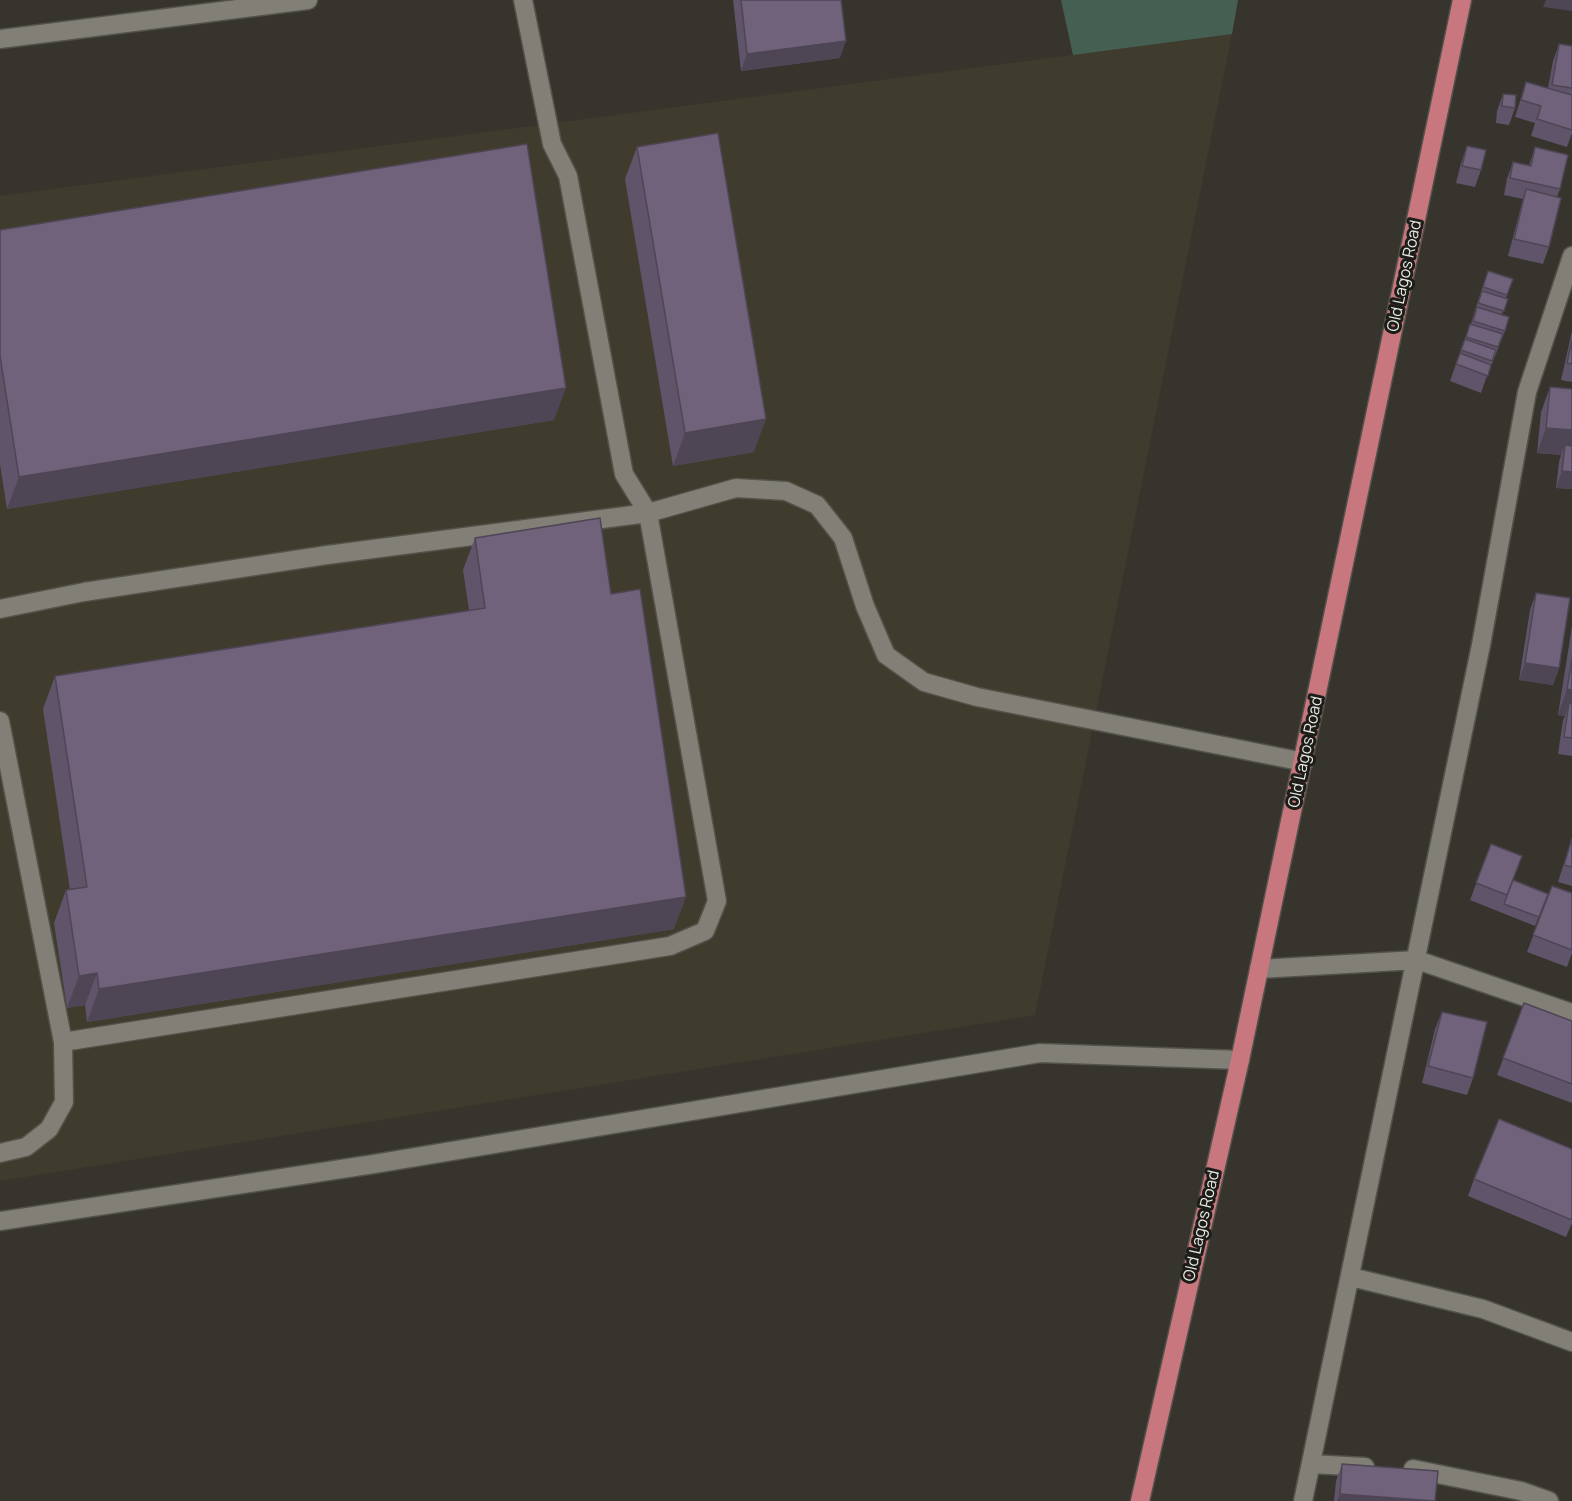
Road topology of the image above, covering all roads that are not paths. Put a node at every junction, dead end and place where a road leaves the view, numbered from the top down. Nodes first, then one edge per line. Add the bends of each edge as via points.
1 (308, 0) edge
2 (523, 0) edge
3 (1462, 0) edge
4 (0, 39) edge
5 (1572, 256) edge
6 (648, 513) junction
7 (0, 609) edge
8 (0, 722) edge
9 (1304, 762) junction
10 (1417, 960) junction
11 (1259, 969) junction
12 (1572, 1013) edge
13 (63, 1042) junction
14 (1240, 1060) junction
15 (0, 1154) edge
16 (0, 1221) edge
17 (1351, 1277) junction
18 (1572, 1342) edge
19 (1311, 1464) junction
20 (1140, 1501) edge
21 (1303, 1501) edge
22 (1549, 1501) edge

1 - 4 street
2 - 6 street via 552,144 568,176 624,474
3 - 9 main road, Old Lagos Road
5 - 10 street via 1527,392
6 - 7 street via 84,591
6 - 9 street via 736,488 786,490 817,505 843,538 886,655 924,682 977,697
6 - 13 street via 717,901 705,931 670,946
8 - 13 street
9 - 11 main road, Old Lagos Road
10 - 11 street
10 - 12 street
10 - 17 street
11 - 14 main road, Old Lagos Road
13 - 15 street via 64,1102 49,1129 26,1147
14 - 16 street via 1040,1053 374,1164
14 - 20 main road, Old Lagos Road
17 - 18 street via 1483,1309
17 - 19 street
19 - 21 street
19 - 22 street via 1418,1470 1521,1491

